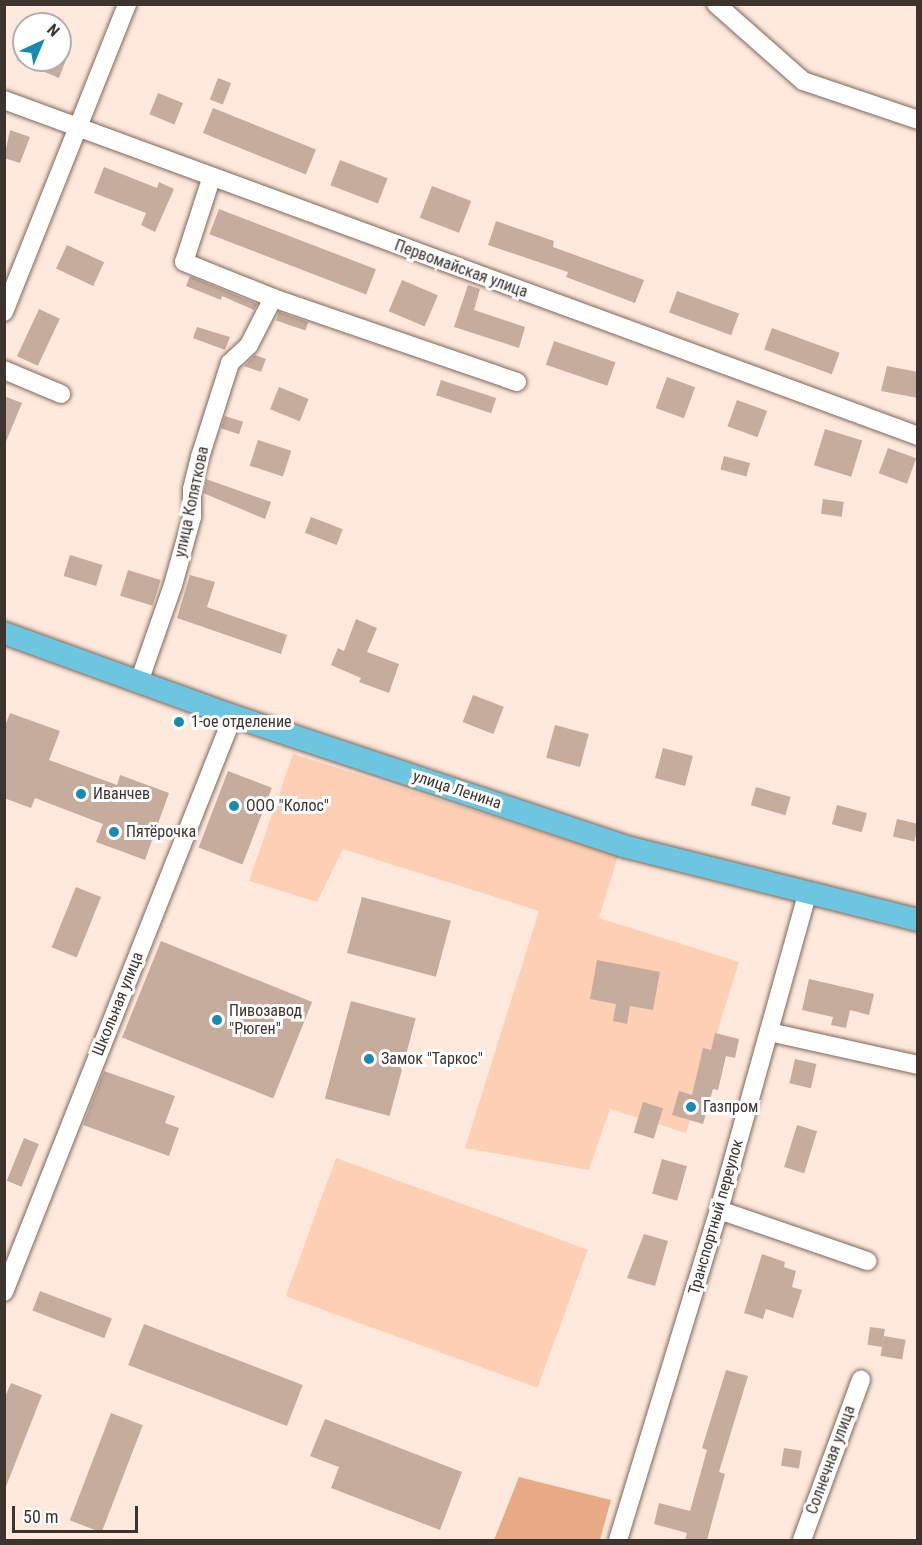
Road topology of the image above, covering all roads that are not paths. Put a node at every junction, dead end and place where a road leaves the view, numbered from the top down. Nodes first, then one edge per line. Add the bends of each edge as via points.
1 (127, 4) edge
2 (716, 4) edge
3 (4, 100) edge
4 (918, 120) edge
5 (77, 128) junction
6 (212, 179) junction
7 (273, 298) junction
8 (4, 312) edge
9 (4, 369) edge
10 (517, 382) dead end
11 (61, 394) dead end
12 (918, 436) edge
13 (4, 633) edge
14 (138, 682) junction
15 (233, 716) junction
16 (808, 891) junction
17 (918, 920) edge
18 (769, 1032) junction
19 (918, 1065) edge
20 (719, 1210) junction
21 (867, 1261) dead end
22 (4, 1292) edge
23 (861, 1380) dead end
24 (618, 1540) edge
25 (802, 1540) edge

1 - 5 street
2 - 4 street via 803,81
3 - 5 street, Первомайская улица
5 - 6 street, Первомайская улица
5 - 8 street
6 - 7 street via 184,262
6 - 12 street, Первомайская улица
7 - 10 street
7 - 14 street, улица Копяткова via 249,345 230,363 200,457 192,489 192,517 173,585
9 - 11 street
13 - 14 main road, улица Ленина
14 - 15 main road, улица Ленина
15 - 16 main road, улица Ленина via 623,846
15 - 22 street, Школьная улица
16 - 17 main road, улица Ленина
16 - 18 street, Транспортный переулок
18 - 19 street
18 - 20 street, Транспортный переулок
20 - 21 street
20 - 24 street, Транспортный переулок
23 - 25 street, Солнечная улица

